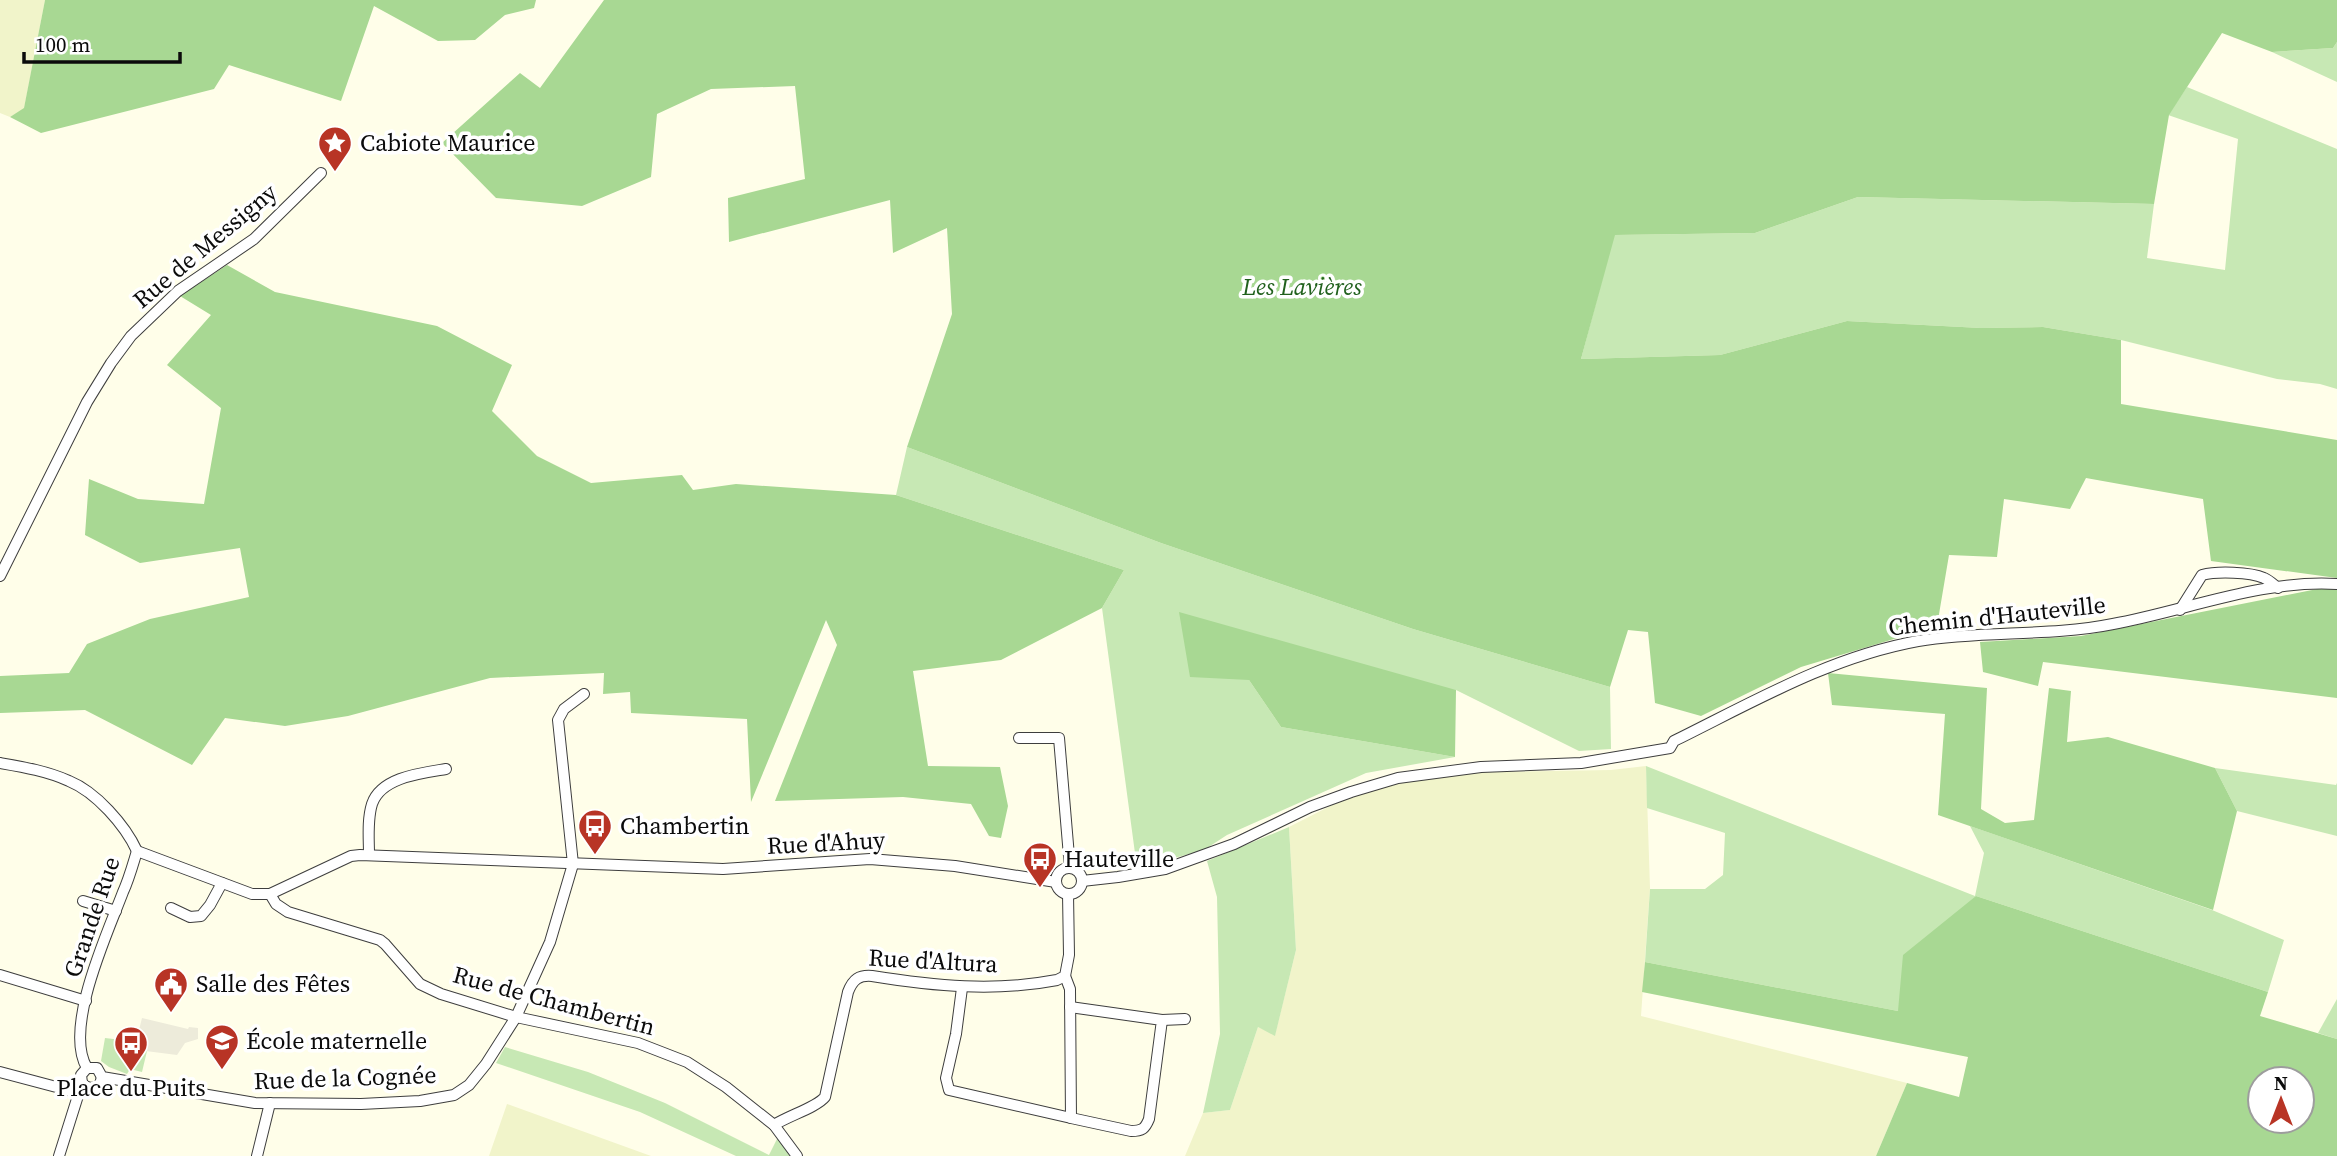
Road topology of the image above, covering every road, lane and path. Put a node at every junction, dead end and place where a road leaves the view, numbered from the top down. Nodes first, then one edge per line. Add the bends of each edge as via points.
1 (321, 173) dead end
2 (0, 576) edge
3 (2337, 584) edge
4 (2278, 588) junction
5 (2180, 610) junction
6 (584, 695) dead end
7 (1019, 738) dead end
8 (0, 762) edge
9 (446, 769) dead end
10 (137, 851) junction
11 (369, 855) junction
12 (573, 864) junction
13 (1070, 868) junction
14 (1082, 881) junction
15 (1056, 882) junction
16 (222, 883) junction
17 (270, 894) junction
18 (1068, 894) junction
19 (83, 901) dead end
20 (171, 908) dead end
21 (116, 911) junction
22 (0, 975) edge
23 (1065, 976) junction
24 (962, 988) junction
25 (86, 1001) junction
26 (1070, 1007) junction
27 (516, 1017) junction
28 (1185, 1019) dead end
29 (1162, 1020) junction
30 (87, 1068) junction
31 (0, 1072) edge
32 (102, 1077) junction
33 (80, 1088) junction
34 (270, 1104) junction
35 (1071, 1118) junction
36 (774, 1125) junction
37 (59, 1156) edge
38 (257, 1156) edge
39 (797, 1156) edge

1 - 2 street, Rue de Messigny via 254,239 178,291 131,336 87,402
3 - 4 street, Chemin d'Hauteville
4 - 5 street, Chemin d'Hauteville
4 - 5 street via 2254,575 2213,572 2202,576
5 - 14 street, Chemin d'Hauteville via 2081,630 1983,634 1919,641 1869,653 1817,670 1674,741 1670,748 1581,763 1481,767 1398,778 1310,807 1234,844 1165,869
6 - 12 street via 564,709 558,720
7 - 13 street via 1059,738
8 - 10 street via 73,782 106,809
9 - 11 street via 397,780 383,789 370,814
10 - 16 street, Rue de Chambertin
10 - 21 street, Grande Rue
11 - 12 street, Rue d'Ahuy
11 - 17 street, Rue d'Ahuy via 351,856
12 - 15 street, Rue d'Ahuy via 723,869 881,860
12 - 27 street, Rue de la Cognée via 550,942
13 - 14 street
13 - 15 street via 1060,871
14 - 18 street via 1078,890
15 - 18 street via 1058,889
16 - 17 street, Rue de Chambertin via 252,894
16 - 20 street via 201,916 190,917
17 - 27 street, Rue de Chambertin via 288,912 385,944 412,977 430,989
18 - 23 street
19 - 21 street
21 - 25 street, Grande Rue via 95,961
22 - 25 street
23 - 24 street, Rue d'Altura via 1045,983
23 - 26 street
24 - 35 street via 946,1078 949,1090
24 - 36 street, Rue d'Altura via 858,977 848,992 825,1097 818,1105
25 - 30 street, Grande Rue via 80,1043
26 - 29 street
26 - 35 street
27 - 34 street, Rue de la Cognée via 479,1073 454,1095 404,1102
27 - 36 street, Rue de Chambertin via 638,1043 671,1055 720,1083
28 - 29 street
29 - 35 street via 1144,1128 1131,1131
30 - 32 street, Rue de la Cognée via 97,1068
30 - 33 street, Grande Rue
31 - 33 street
32 - 33 street, Rue de la Cognée via 94,1088
32 - 34 street, Rue de la Cognée
33 - 37 street, Grande Rue
34 - 38 street
36 - 39 street, Rue de Chambertin

